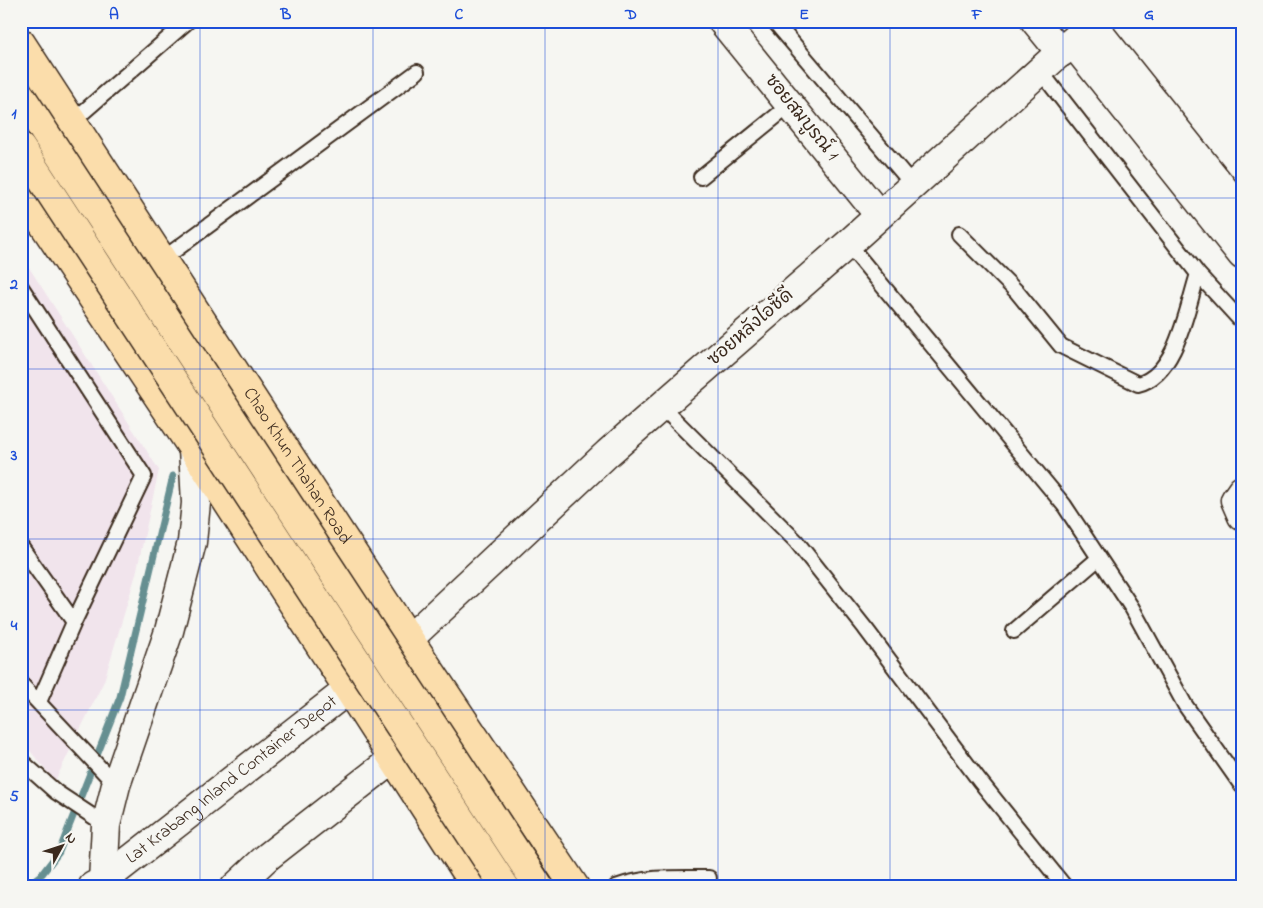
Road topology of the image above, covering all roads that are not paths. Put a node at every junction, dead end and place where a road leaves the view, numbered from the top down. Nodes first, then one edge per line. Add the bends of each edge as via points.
1 (188, 21) edge
2 (722, 21) edge
3 (774, 21) edge
4 (1035, 21) edge
5 (1094, 23) edge
6 (21, 43) edge
7 (1067, 48) junction
8 (417, 72) dead end
9 (1041, 72) junction
10 (21, 96) edge
11 (790, 105) junction
12 (73, 121) junction
13 (21, 148) edge
14 (701, 177) dead end
15 (913, 185) junction
16 (21, 191) edge
17 (1242, 212) edge
18 (879, 215) junction
19 (959, 234) dead end
20 (848, 244) junction
21 (1242, 255) edge
22 (163, 259) junction
23 (1198, 274) junction
24 (21, 287) edge
25 (1242, 322) edge
26 (661, 406) junction
27 (193, 449) junction
28 (1242, 490) edge
29 (1242, 516) edge
30 (21, 547) edge
31 (1099, 558) junction
32 (74, 622) junction
33 (1014, 631) dead end
34 (409, 639) junction
35 (21, 684) edge
36 (349, 689) junction
37 (39, 702) junction
38 (454, 706) junction
39 (393, 758) junction
40 (21, 761) edge
41 (116, 785) junction
42 (1242, 786) edge
43 (106, 825) junction
44 (709, 878) dead end
45 (101, 885) edge
46 (234, 887) edge
47 (476, 887) edge
48 (505, 887) edge
49 (539, 887) edge
50 (574, 887) edge
51 (616, 887) edge
52 (1065, 887) edge

1 - 12 lane
2 - 11 street, ซอยสมบูรณ์ 1
3 - 15 lane
4 - 7 street
5 - 7 street, ซอยหลังไอซีดี
5 - 17 street
6 - 12 main road, Chao Khun Thahan Road
7 - 9 street, ซอยหลังไอซีดี
7 - 21 street
8 - 22 lane
9 - 15 street, ซอยหลังไอซีดี
9 - 23 lane
10 - 49 main road, Chao Khun Thahan Road, bridge
11 - 14 lane
11 - 18 street, ซอยสมบูรณ์ 1
12 - 22 main road, Chao Khun Thahan Road
13 - 48 main road, bridge
15 - 18 street, ซอยหลังไอซีดี
16 - 27 main road
18 - 20 street, ซอยหลังไอซีดี
19 - 23 lane via 1017,292 1061,346 1138,384 1148,382 1165,366 1177,345
20 - 26 street, ซอยหลังไอซีดี
20 - 31 lane via 1064,505
22 - 34 main road, Chao Khun Thahan Road
23 - 25 lane
24 - 32 lane via 144,476
26 - 34 street, ซอยหลังไอซีดี
26 - 52 lane via 796,541
27 - 36 main road
27 - 41 street via 196,503 190,550 169,630
28 - 29 street via 1235,500
30 - 32 lane
31 - 33 lane
31 - 42 lane via 1132,608 1185,705
32 - 37 lane
34 - 36 main road
34 - 38 main road, Chao Khun Thahan Road
35 - 37 lane
36 - 39 main road
36 - 45 street, Lat Krabang Inland Container Depot
37 - 41 lane
38 - 39 main road
38 - 50 main road, Chao Khun Thahan Road
39 - 46 street
39 - 47 main road
40 - 43 lane via 56,792
41 - 43 street
43 - 45 street
44 - 51 lane via 627,882

